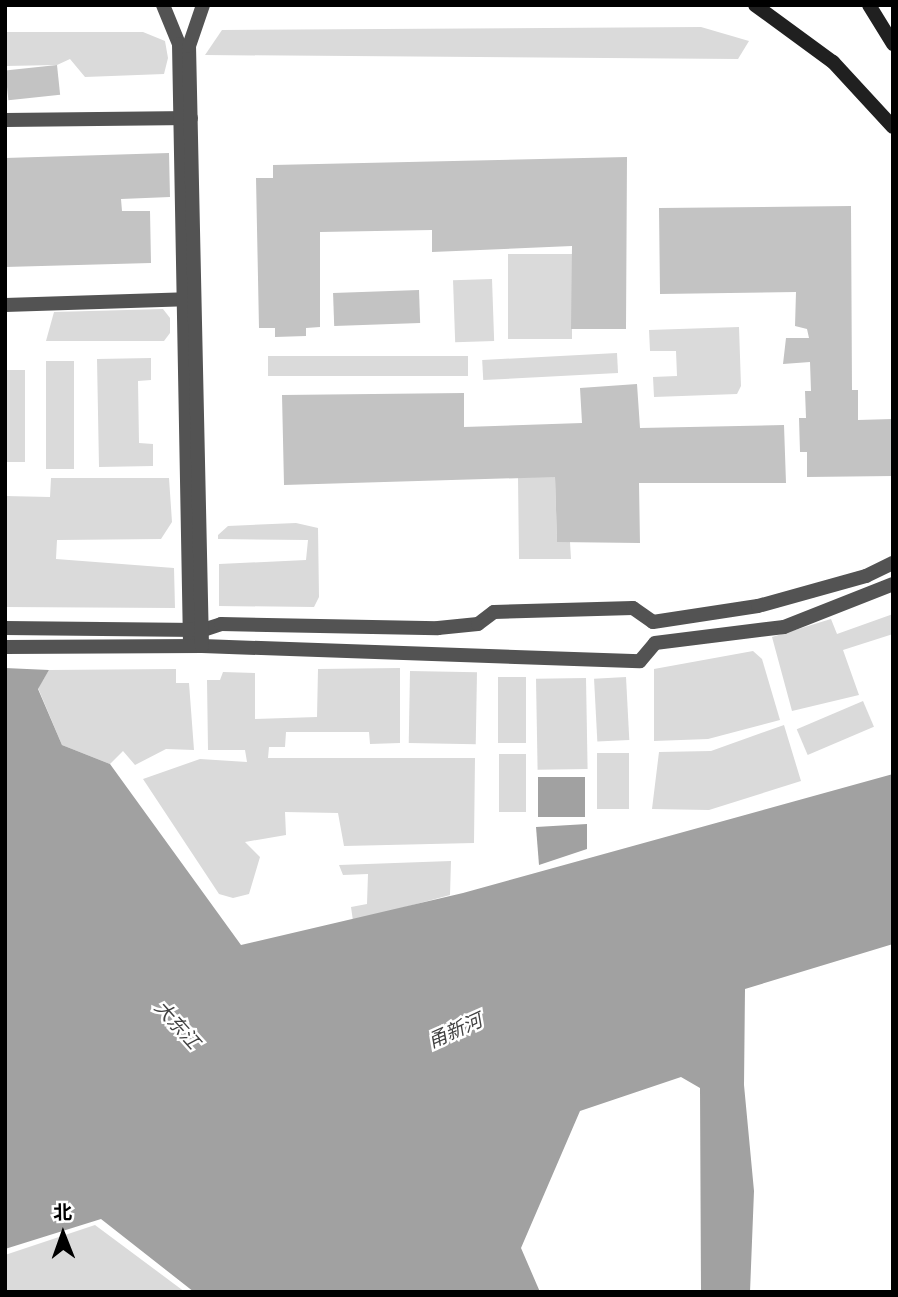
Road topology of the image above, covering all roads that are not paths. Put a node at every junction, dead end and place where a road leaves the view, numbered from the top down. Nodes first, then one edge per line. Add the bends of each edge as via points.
1 (163, 5) edge
2 (203, 5) edge
3 (755, 5) edge
4 (869, 5) edge
5 (893, 44) edge
6 (186, 118) junction
7 (5, 120) edge
8 (893, 127) edge
9 (190, 299) junction
10 (5, 305) edge
11 (893, 563) edge
12 (893, 584) edge
13 (5, 628) edge
14 (197, 630) junction
15 (196, 646) junction
16 (5, 647) edge

1 - 6 street via 178,44
2 - 6 street via 189,46
3 - 8 main road via 832,62
4 - 5 main road
6 - 7 street
6 - 9 street
9 - 10 street
9 - 14 street
11 - 14 street via 866,576 758,606 653,622 633,608 494,612 478,624 438,628 221,624
12 - 15 street via 784,627 655,643 640,661
13 - 14 street
14 - 15 street
15 - 16 street

